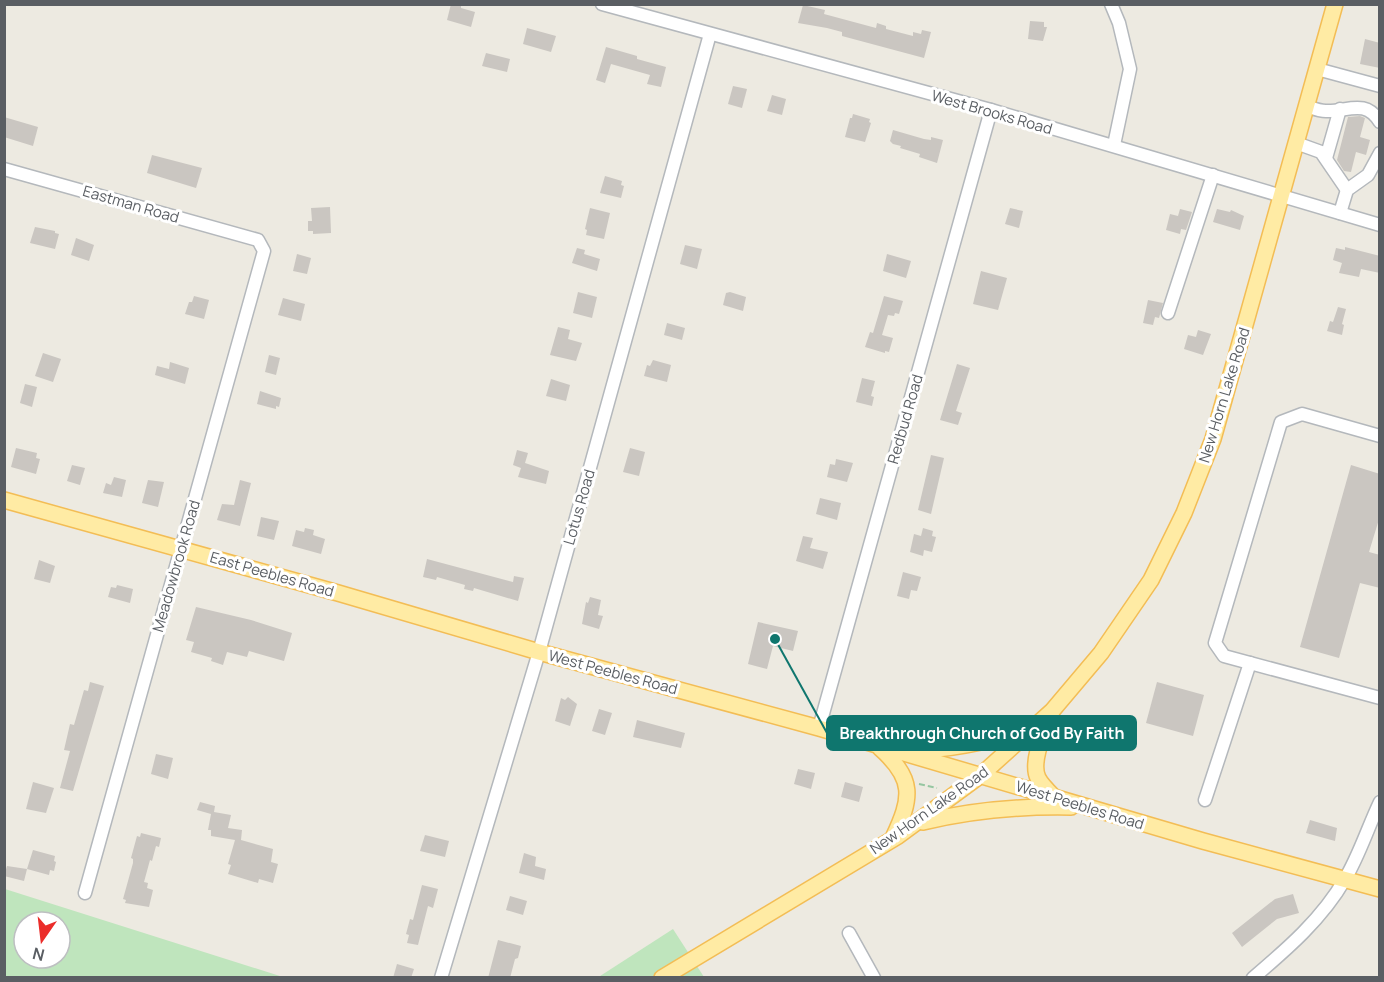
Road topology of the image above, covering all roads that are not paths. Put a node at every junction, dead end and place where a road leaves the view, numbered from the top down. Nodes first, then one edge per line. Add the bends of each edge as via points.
1 (602, 4) edge
2 (1111, 4) edge
3 (1335, 4) edge
4 (710, 34) junction
5 (1317, 69) junction
6 (1380, 86) edge
7 (1306, 106) junction
8 (1340, 110) junction
9 (991, 111) junction
10 (1380, 122) edge
11 (1296, 143) junction
12 (1114, 145) junction
13 (1380, 153) edge
14 (1326, 158) junction
15 (4, 169) edge
16 (1213, 175) junction
17 (1347, 190) junction
18 (1281, 196) junction
19 (1340, 213) junction
20 (1380, 225) edge
21 (258, 240) joint
22 (1168, 313) dead end
23 (1380, 436) edge
24 (4, 500) edge
25 (181, 548) junction
26 (539, 652) junction
27 (1250, 663) junction
28 (1380, 684) edge
29 (1377, 697) edge
30 (1053, 711) junction
31 (1035, 726) junction
32 (819, 728) junction
33 (875, 745) junction
34 (901, 752) junction
35 (981, 775) junction
36 (1053, 796) junction
37 (1205, 800) dead end
38 (1380, 802) edge
39 (1092, 808) junction
40 (914, 824) junction
41 (893, 839) junction
42 (1346, 879) junction
43 (1380, 888) edge
44 (85, 893) dead end
45 (849, 933) dead end
46 (441, 978) edge
47 (662, 978) edge
48 (874, 978) edge
49 (1252, 978) edge

1 - 4 street, West Brooks Road
2 - 12 street via 1130,69
3 - 5 main road, New Horn Lake Road
4 - 9 street, West Brooks Road
4 - 26 street, Lotus Road
5 - 6 street
5 - 7 main road, New Horn Lake Road
7 - 8 street
7 - 11 main road, New Horn Lake Road
8 - 10 street via 1353,106 1368,110
8 - 14 street
9 - 12 street, West Brooks Road
9 - 32 street, Redbud Road
11 - 14 street via 1321,152
11 - 18 main road, New Horn Lake Road
12 - 16 street, West Brooks Road
13 - 17 street via 1368,175
14 - 17 street
15 - 21 street, Eastman Road
16 - 18 street, West Brooks Road
16 - 22 street
17 - 19 street
18 - 19 street, West Brooks Road
18 - 30 main road, New Horn Lake Road via 1213,439 1184,513 1151,580 1101,653
19 - 20 street, West Brooks Road
21 - 25 street, Meadowbrook Road via 264,251 262,263
23 - 27 street via 1302,414 1281,422 1215,643 1224,656
24 - 25 main road, East Peebles Road
25 - 26 main road, East Peebles Road
25 - 44 street, Meadowbrook Road
26 - 32 main road, West Peebles Road
26 - 46 street, Lotus Road
27 - 29 street
27 - 37 street
28 - 29 street
30 - 31 main road, New Horn Lake Road
30 - 36 main road via 1036,762 1037,776
31 - 34 main road via 973,745
31 - 35 main road, New Horn Lake Road
32 - 33 main road, West Peebles Road
33 - 34 main road, West Peebles Road
33 - 41 main road via 896,762 908,793
34 - 35 main road, West Peebles Road
35 - 36 main road, West Peebles Road
35 - 40 main road, New Horn Lake Road
36 - 39 main road, West Peebles Road
38 - 42 street
39 - 40 main road via 1009,807
39 - 42 main road, West Peebles Road
40 - 41 main road, New Horn Lake Road
41 - 47 main road, New Horn Lake Road
42 - 43 main road, West Peebles Road
42 - 49 street via 1300,937
45 - 48 street

